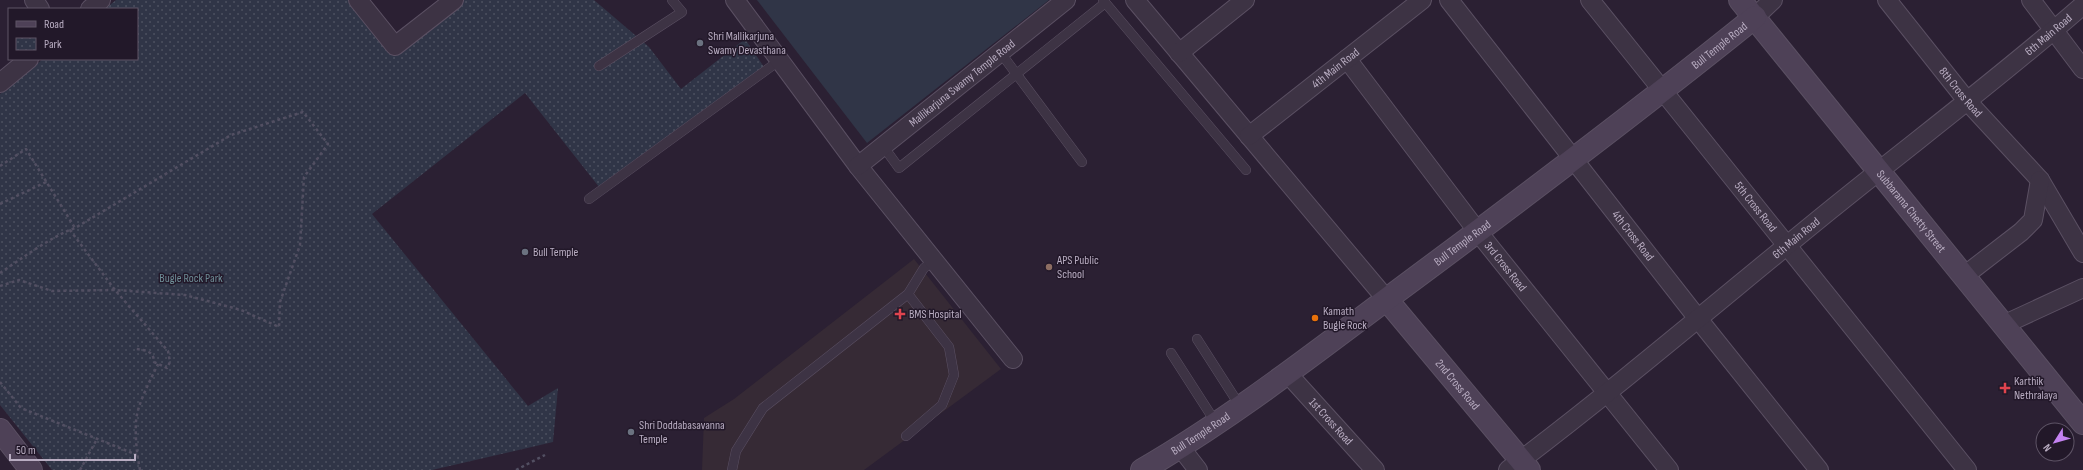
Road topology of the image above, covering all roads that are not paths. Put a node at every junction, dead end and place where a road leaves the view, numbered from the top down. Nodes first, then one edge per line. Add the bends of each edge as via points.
1 (101, 0) edge
2 (358, 0) edge
3 (454, 0) edge
4 (672, 0) edge
5 (735, 0) edge
6 (1066, 0) edge
7 (1135, 0) edge
8 (1245, 0) edge
9 (1422, 0) edge
10 (1449, 0) edge
11 (1590, 0) edge
12 (1740, 0) edge
13 (1773, 0) edge
14 (1887, 0) edge
15 (2031, 0) edge
16 (1104, 1) edge
17 (2083, 5) edge
18 (91, 8) edge
19 (1755, 17) junction
20 (2054, 31) junction
21 (1000, 52) junction
22 (1179, 53) junction
23 (28, 60) edge
24 (780, 60) junction
25 (1347, 60) junction
26 (599, 66) dead end
27 (2083, 69) edge
28 (1016, 74) junction
29 (0, 83) edge
30 (1663, 91) junction
31 (1968, 102) junction
32 (1249, 136) junction
33 (883, 146) junction
34 (1573, 159) junction
35 (1082, 162) dead end
36 (858, 166) junction
37 (1246, 170) dead end
38 (1879, 171) junction
39 (2040, 180) junction
40 (589, 199) dead end
41 (1478, 232) junction
42 (1787, 245) junction
43 (2083, 253) edge
44 (935, 260) junction
45 (1964, 276) junction
46 (2083, 288) edge
47 (908, 294) junction
48 (1386, 300) junction
49 (1698, 320) junction
50 (2003, 325) junction
51 (1197, 339) dead end
52 (1171, 353) dead end
53 (1013, 359) dead end
54 (1288, 374) junction
55 (1607, 393) junction
56 (1240, 406) junction
57 (2080, 415) edge
58 (1216, 423) junction
59 (0, 430) edge
60 (906, 436) dead end
61 (1181, 448) junction
62 (1519, 467) edge
63 (31, 470) edge
64 (732, 470) edge
65 (1142, 470) edge
66 (1198, 470) edge
67 (1375, 470) edge
68 (1669, 470) edge
69 (1819, 470) edge
70 (1967, 470) edge

1 - 18 street
2 - 3 street via 395,46
4 - 26 lane via 682,12
5 - 24 street
6 - 21 street, Mallikarjuna Swamy Temple Road
7 - 22 street
8 - 22 street
9 - 25 street, 4th Main Road
10 - 34 street, 4th Cross Road
11 - 30 street, 5th Cross Road
12 - 19 street, Subbarama Chetty Street
13 - 19 street, Bull Temple Road
14 - 31 street, 8th Cross Road
15 - 20 street
16 - 28 lane
16 - 37 lane
17 - 20 street, 6th Main Road
19 - 30 street, Bull Temple Road
19 - 38 street, Subbarama Chetty Street
20 - 27 street
20 - 31 street, 6th Main Road
21 - 28 lane
21 - 33 street, Mallikarjuna Swamy Temple Road
22 - 32 street
23 - 29 street
24 - 36 street
24 - 40 lane
25 - 32 street, 4th Main Road
25 - 41 street, 3rd Cross Road
28 - 33 lane via 899,168
28 - 35 lane
30 - 34 street, Bull Temple Road
30 - 42 street, 5th Cross Road
31 - 38 street, 6th Main Road
31 - 39 street, 8th Cross Road
32 - 48 street
33 - 36 street, Mallikarjuna Swamy Temple Road
34 - 41 street, Bull Temple Road
34 - 49 street, 4th Cross Road
36 - 44 street
38 - 42 street, 6th Main Road
38 - 45 street, Subbarama Chetty Street
39 - 43 street, 8th Cross Road
39 - 45 street via 2034,220
41 - 48 street, Bull Temple Road
41 - 55 street, 3rd Cross Road
42 - 49 street, 6th Main Road
42 - 70 street, 5th Cross Road
44 - 47 lane via 924,268
44 - 53 street
45 - 50 street, Subbarama Chetty Street
46 - 50 street
47 - 60 lane via 949,347 954,375 942,405
47 - 64 lane via 763,408 736,451
48 - 54 street, Bull Temple Road
48 - 62 street, 2nd Cross Road
49 - 55 street, 6th Main Road
49 - 69 street, 4th Cross Road
50 - 57 street, Subbarama Chetty Street
51 - 56 lane
52 - 58 lane
54 - 56 street, Bull Temple Road
54 - 67 street, 1st Cross Road
55 - 62 street, 6th Main Road
55 - 68 street, 3rd Cross Road
56 - 58 street, Bull Temple Road
58 - 61 street, Bull Temple Road
59 - 63 street
61 - 65 street, Bull Temple Road
61 - 66 street

